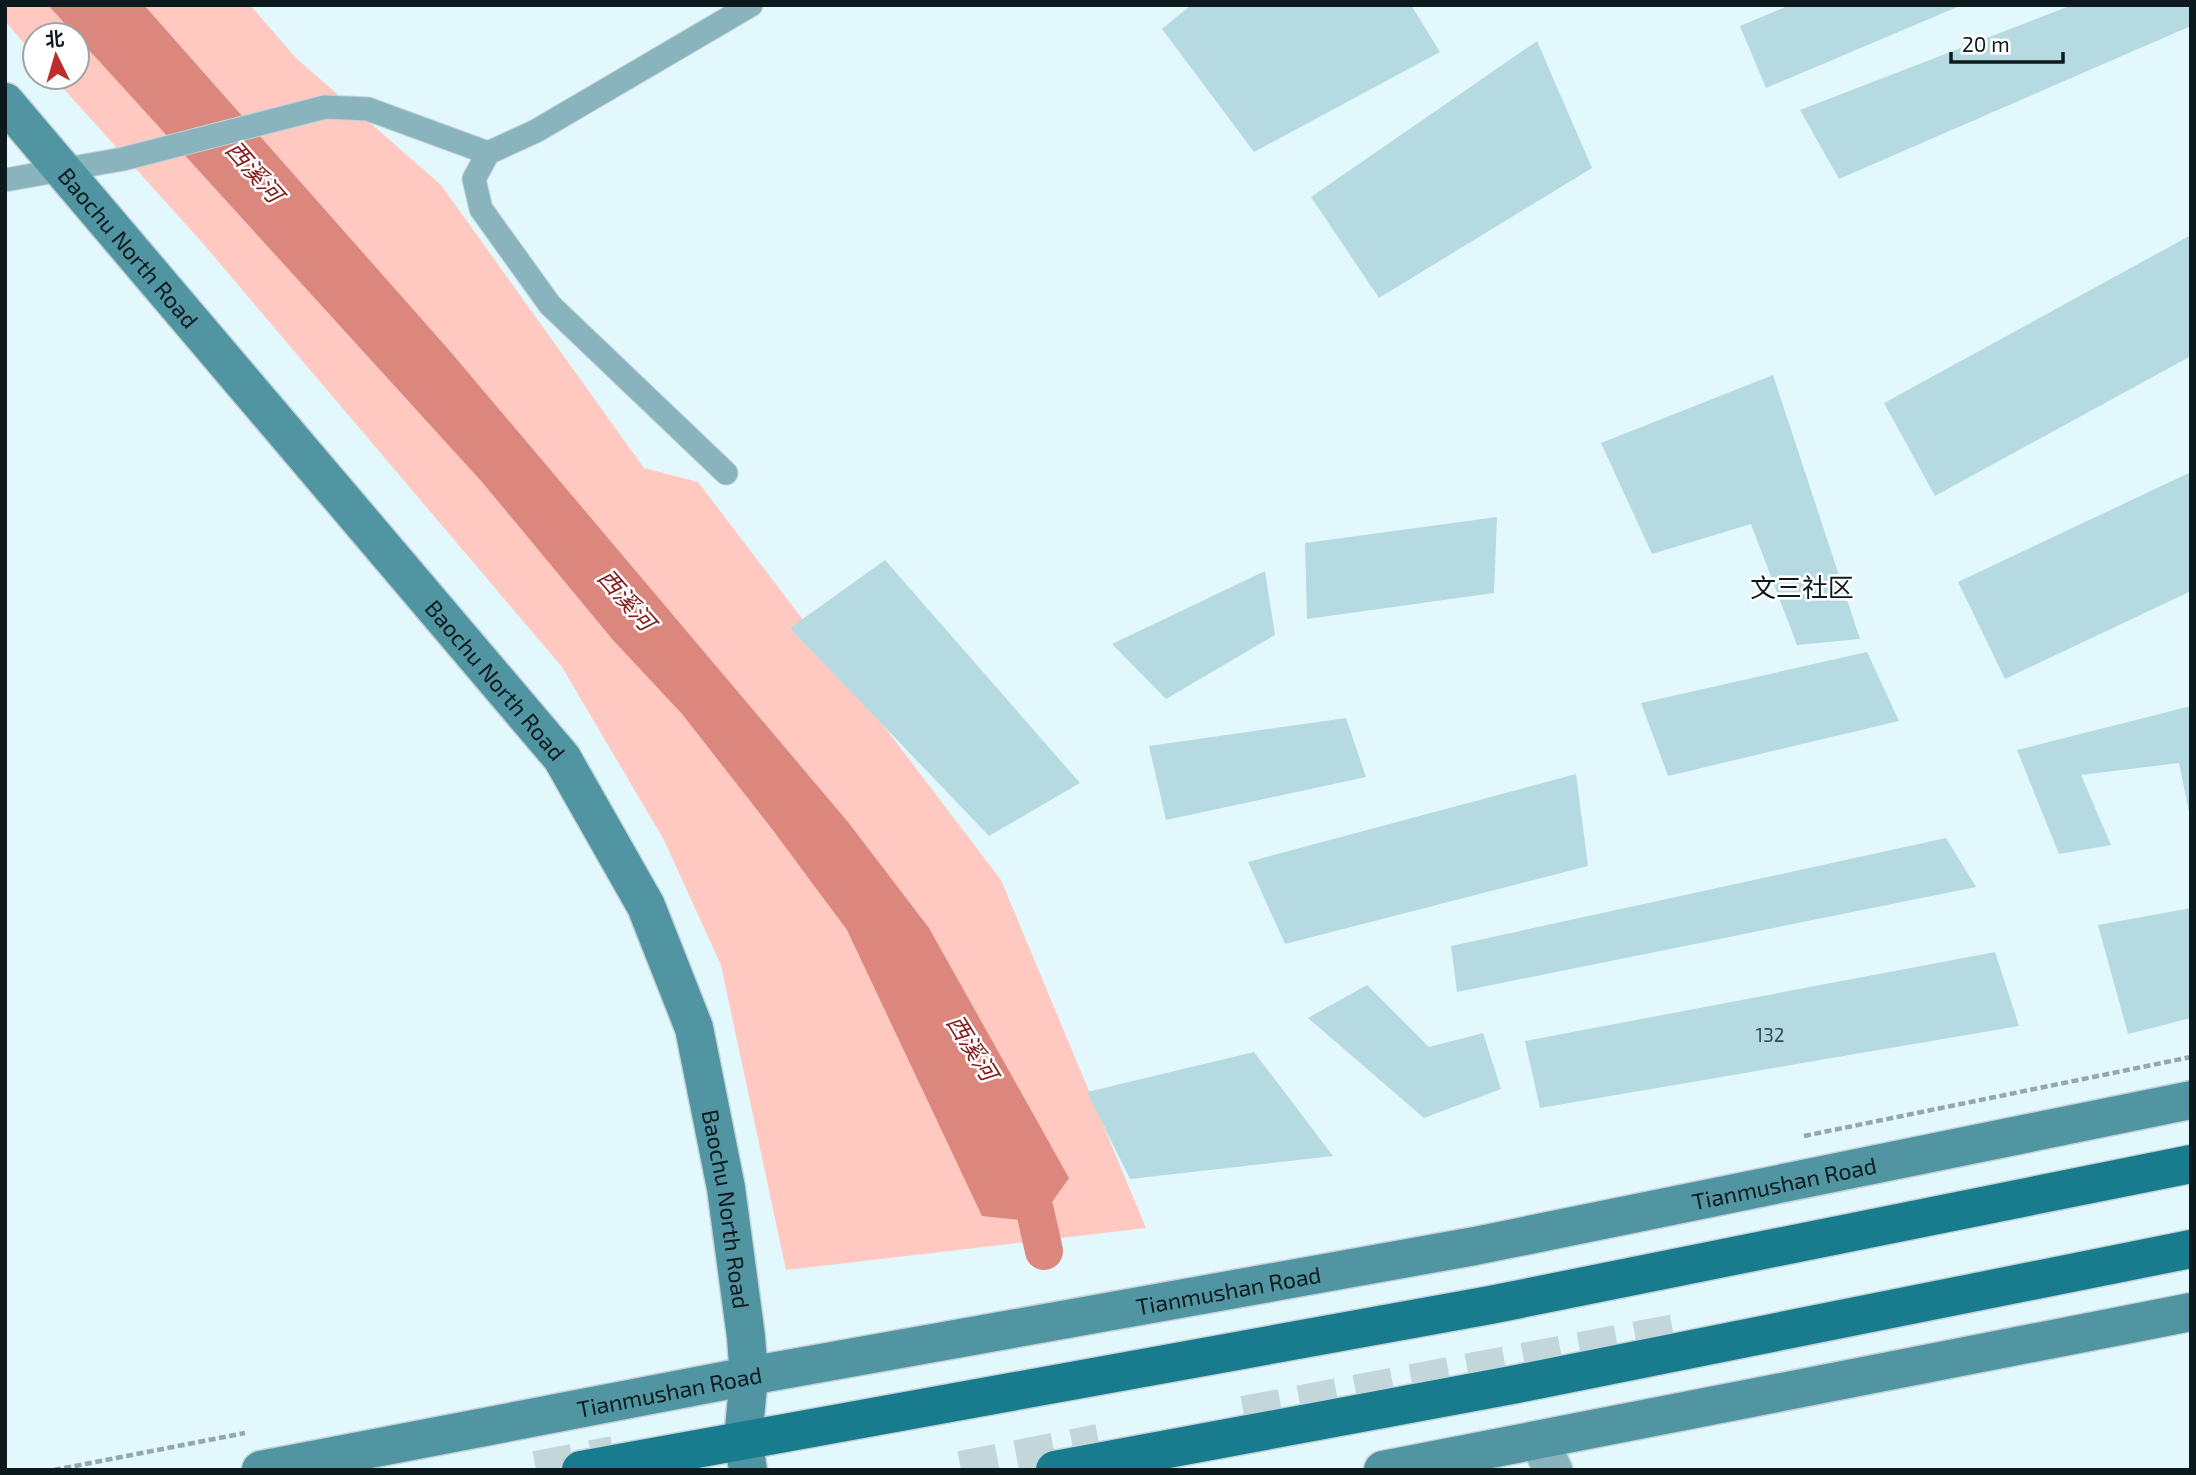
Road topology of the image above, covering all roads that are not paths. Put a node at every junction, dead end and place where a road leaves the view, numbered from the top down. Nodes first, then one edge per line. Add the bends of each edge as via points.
1 (751, 5) edge
2 (5, 102) edge
3 (488, 153) junction
4 (65, 171) junction
5 (5, 180) edge
6 (726, 473) dead end
7 (2191, 1100) edge
8 (2191, 1164) edge
9 (2191, 1249) edge
10 (2191, 1312) edge
11 (749, 1376) junction
12 (746, 1454) edge
13 (1546, 1455) edge
14 (261, 1470) edge
15 (581, 1470) tunnel mouth
16 (1055, 1470) edge
17 (1383, 1470) edge

1 - 3 lane via 536,131
2 - 4 main road, Baochu North Road
3 - 4 lane via 368,109 325,107
3 - 6 lane via 474,179 481,209 550,305
4 - 5 lane
4 - 11 main road, Baochu North Road via 562,758 646,906 694,1028 726,1188
7 - 11 main road, Tianmushan Road via 1475,1246
8 - 12 main road
9 - 16 main road via 1517,1384
10 - 13 main road
11 - 12 main road, Baochu North Road
11 - 14 main road, Tianmushan Road
12 - 15 main road
13 - 17 main road

